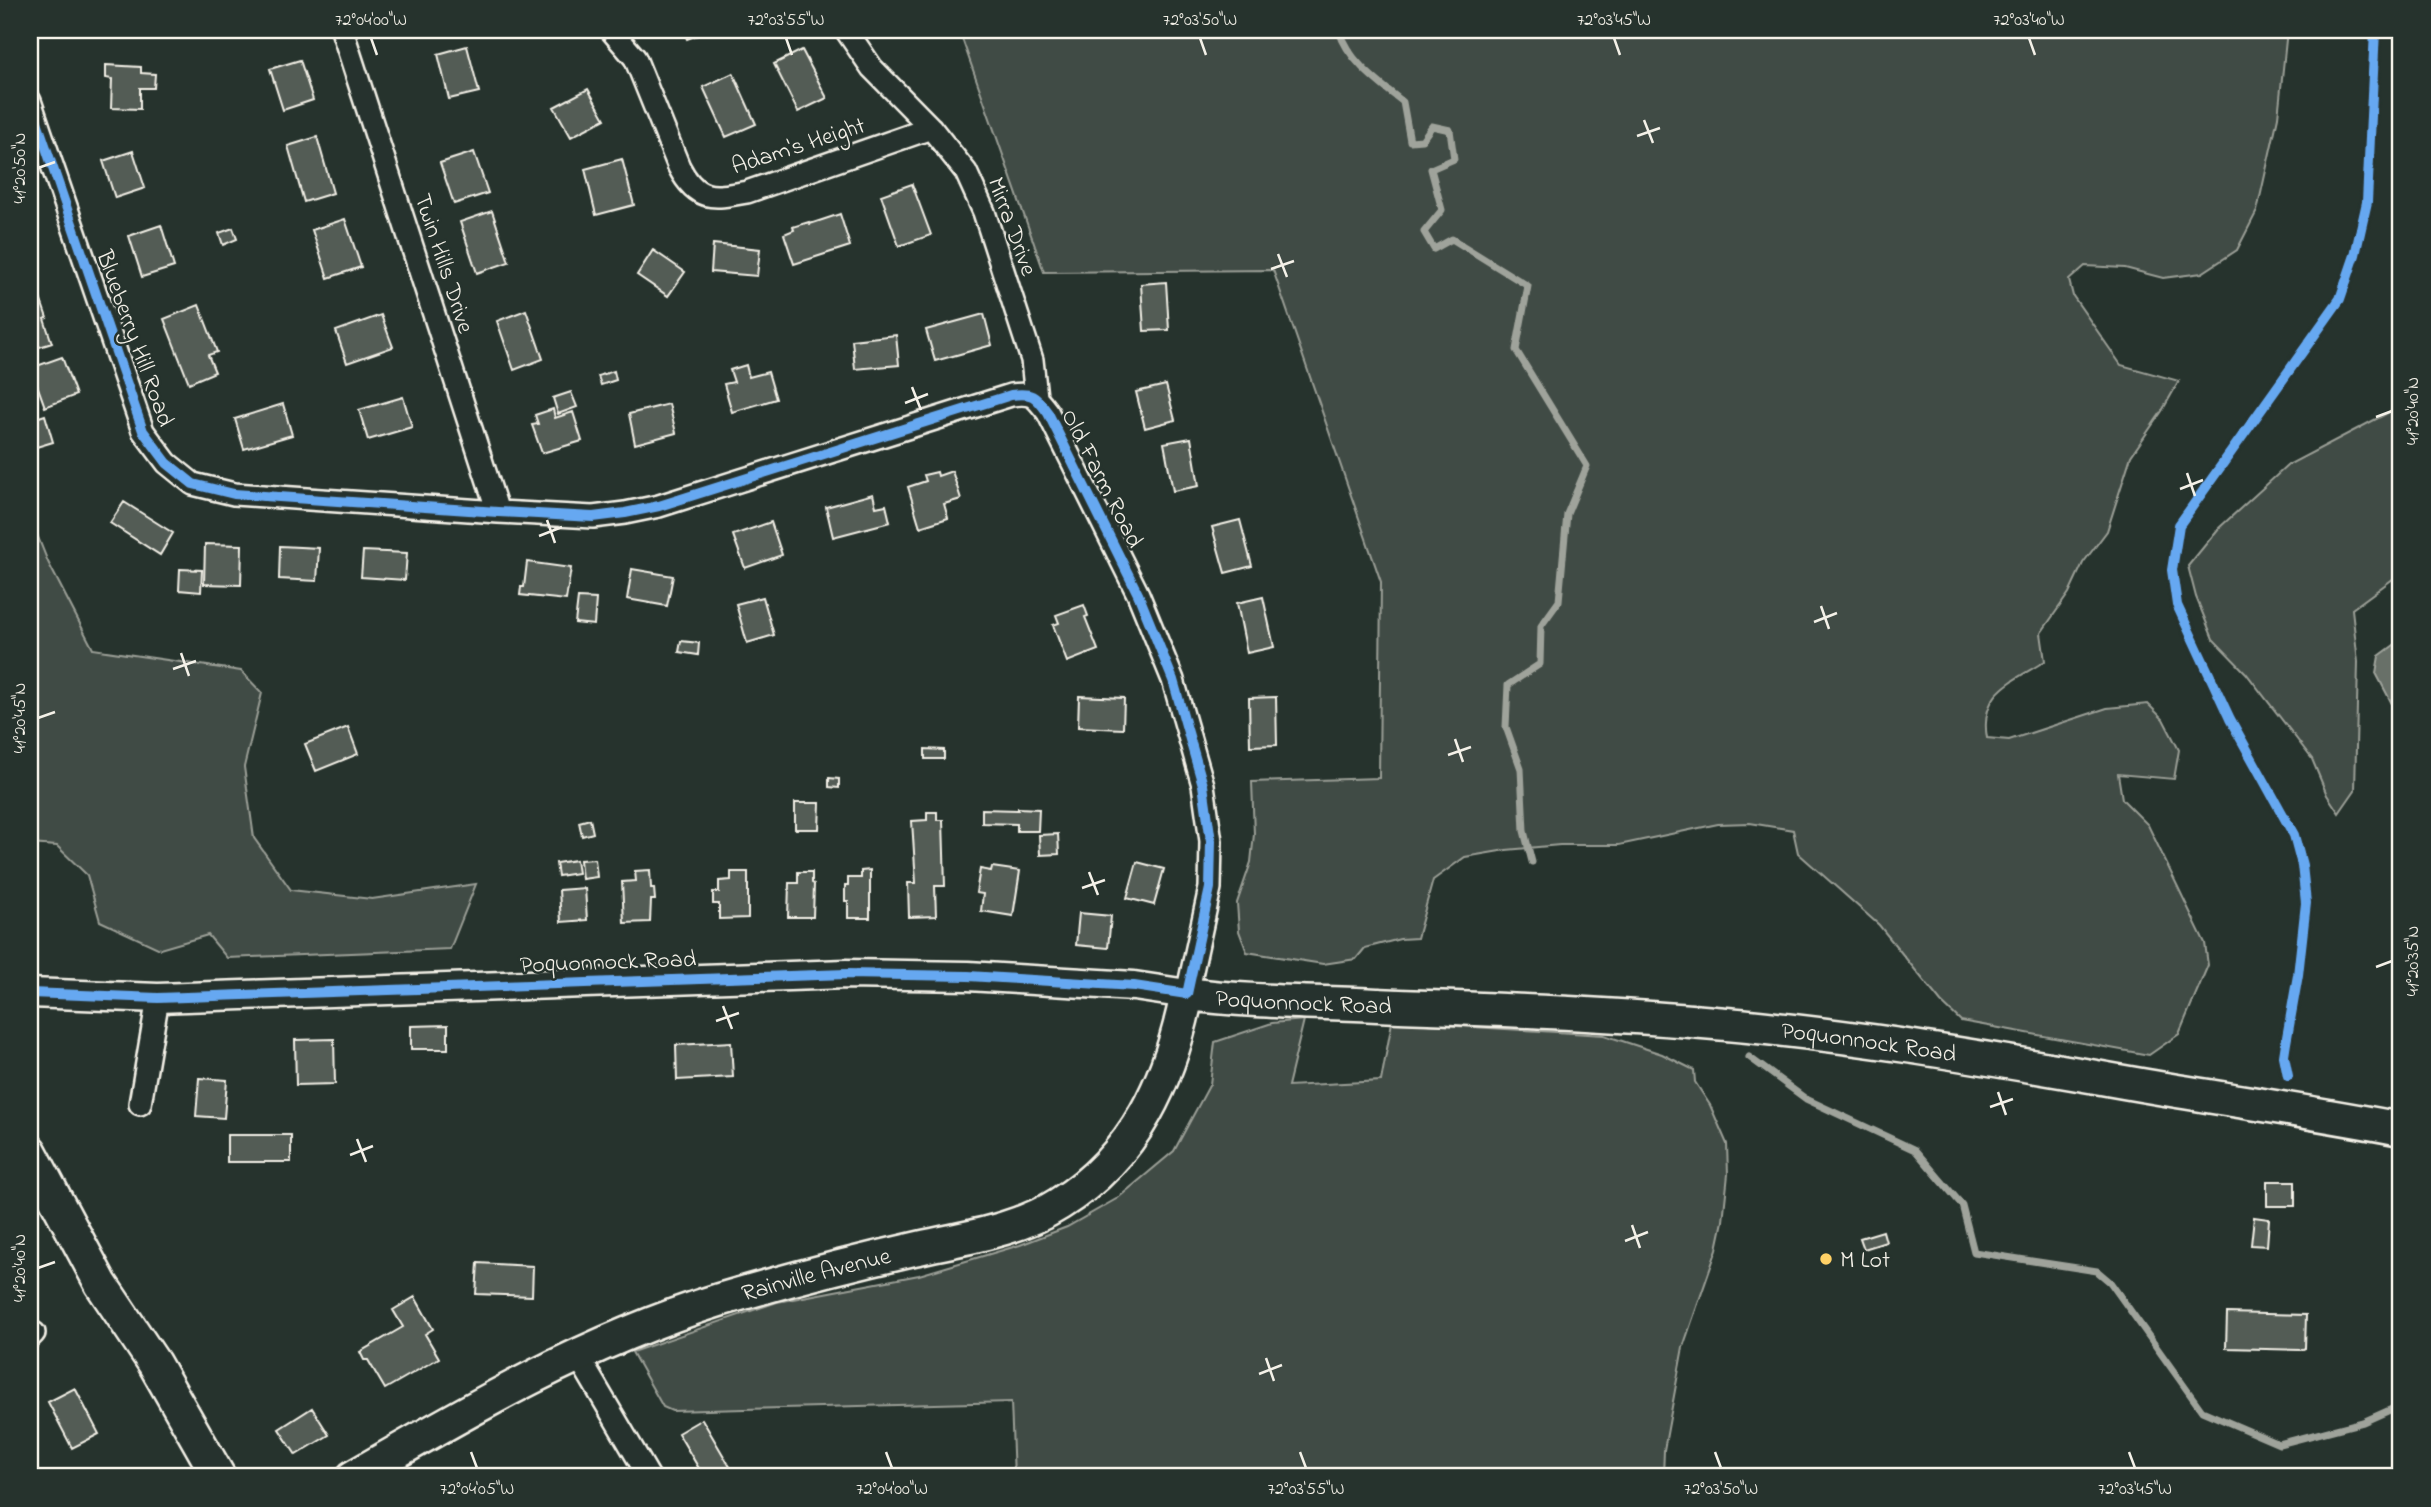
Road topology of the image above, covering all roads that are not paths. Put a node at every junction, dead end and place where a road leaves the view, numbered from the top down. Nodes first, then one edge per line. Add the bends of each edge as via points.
1 (342, 30) edge
2 (611, 30) edge
3 (846, 30) edge
4 (30, 101) edge
5 (930, 128) junction
6 (1036, 397) junction
7 (498, 512) junction
8 (30, 993) edge
9 (1187, 994) junction
10 (158, 998) junction
11 (141, 1104) dead end
12 (2401, 1129) edge
13 (30, 1152) edge
14 (578, 1356) junction
15 (219, 1477) edge
16 (353, 1477) edge
17 (649, 1477) edge

1 - 7 street, Twin Hills Drive
2 - 5 street, Adam's Height via 635,58 679,167 687,183 700,194 719,197 747,192
3 - 5 street, Mirra Drive via 872,68
4 - 7 street, Blueberry Hill Road via 143,431 167,463 193,484 234,494
5 - 6 street, Mirra Drive via 966,172 984,212 1032,360
6 - 7 street, Old Farm Road via 1011,395 659,506 593,517
6 - 9 street, Old Farm Road via 1138,593 1172,680 1203,785 1211,841 1210,888
8 - 10 street, Poquonnock Road
9 - 10 street, Poquonnock Road via 1134,986 968,976 846,974
9 - 12 main road, Poquonnock Road via 1775,1028 1956,1052
9 - 14 main road, Rainville Avenue via 1178,1039 1154,1102 1097,1177 1060,1204 1006,1227 718,1301
10 - 11 street
13 - 15 main road via 101,1284 154,1363
14 - 16 main road, Rainville Avenue via 464,1413
14 - 17 street

